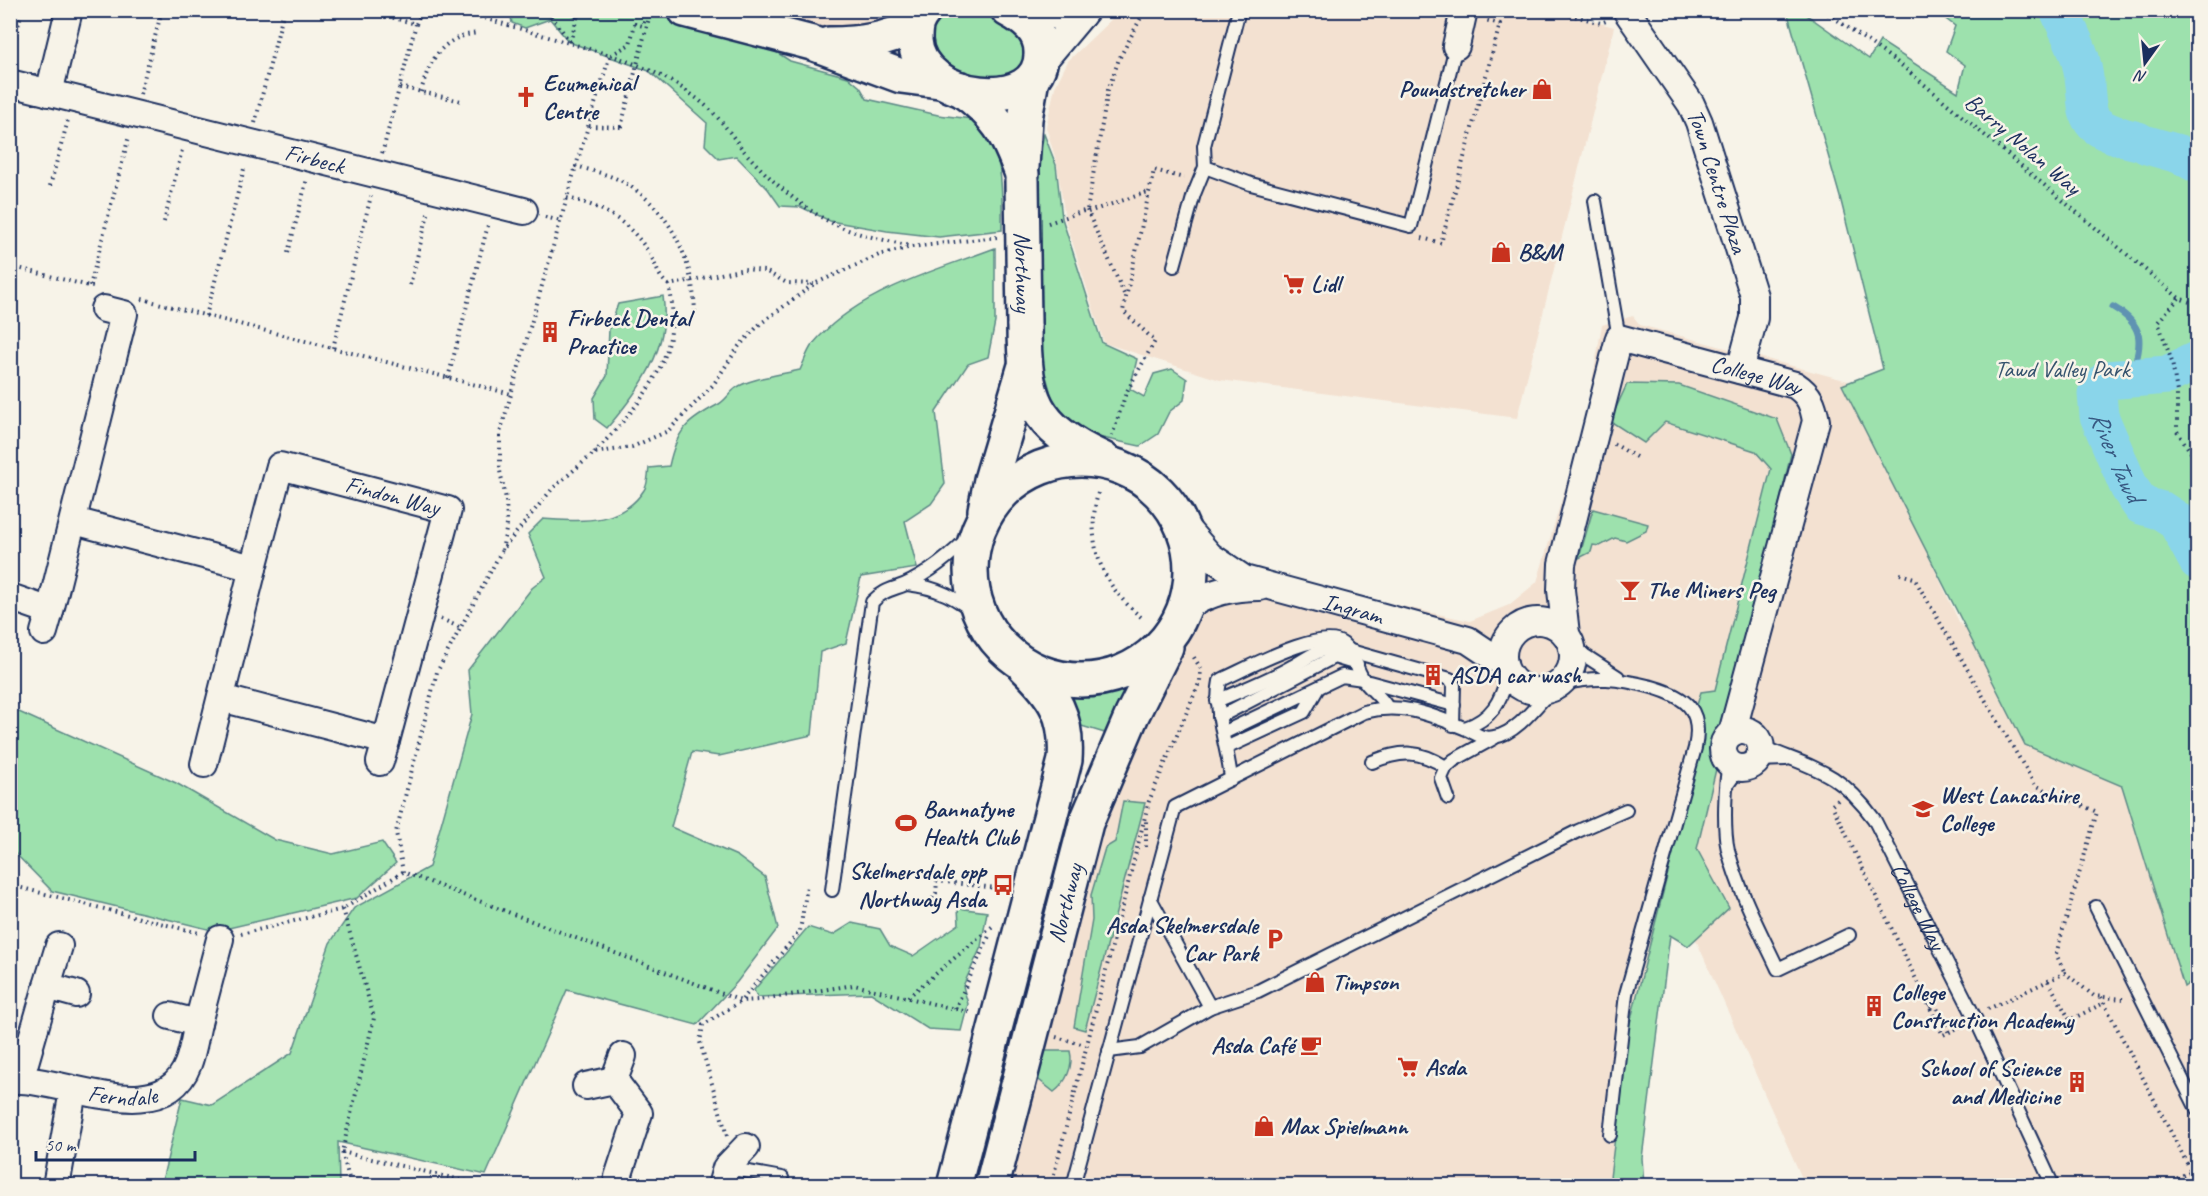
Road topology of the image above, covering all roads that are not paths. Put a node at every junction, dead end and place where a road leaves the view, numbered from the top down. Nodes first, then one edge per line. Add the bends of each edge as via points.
1 (69, 10) edge
2 (685, 10) edge
3 (1239, 10) edge
4 (1464, 10) edge
5 (1626, 11) edge
6 (1014, 13) edge
7 (1084, 13) edge
8 (918, 17) edge
9 (812, 44) junction
10 (1456, 46) joint
11 (1036, 73) junction
12 (10, 83) edge
13 (950, 85) junction
14 (49, 93) junction
15 (1205, 166) junction
16 (1022, 177) junction
17 (1595, 201) dead end
18 (524, 211) dead end
19 (1174, 266) dead end
20 (102, 299) road end
21 (1618, 338) junction
22 (1024, 369) junction
23 (1740, 370) junction
24 (1114, 451) junction
25 (74, 521) junction
26 (981, 521) junction
27 (1183, 525) junction
28 (1562, 564) junction
29 (253, 568) junction
30 (907, 584) junction
31 (1263, 587) junction
32 (10, 597) edge
33 (981, 618) junction
34 (1183, 630) junction
35 (1515, 630) junction
36 (1443, 632) junction
37 (1569, 638) junction
38 (1355, 658) junction
39 (1024, 666) junction
40 (1506, 670) junction
41 (1619, 678) junction
42 (1364, 680) junction
43 (1556, 687) junction
44 (1318, 688) junction
45 (221, 698) junction
46 (1217, 701) junction
47 (1454, 705) junction
48 (1387, 707) junction
49 (1219, 717) junction
50 (1459, 726) junction
51 (1223, 733) junction
52 (1495, 738) junction
53 (1228, 747) junction
54 (1744, 750) junction
55 (1372, 762) dead end
56 (204, 764) dead end
57 (1446, 766) junction
58 (1232, 779) junction
59 (1448, 798) dead end
60 (1626, 810) dead end
61 (832, 890) dead end
62 (1150, 898) junction
63 (2096, 907) dead end
64 (1849, 936) dead end
65 (220, 939) road end
66 (59, 946) dead end
67 (47, 986) junction
68 (76, 994) dead end
69 (1210, 1007) junction
70 (170, 1016) dead end
71 (198, 1023) junction
72 (1109, 1051) junction
73 (622, 1056) dead end
74 (15, 1080) edge
75 (614, 1080) junction
76 (586, 1086) dead end
77 (73, 1091) junction
78 (2198, 1111) edge
79 (1610, 1135) dead end
80 (746, 1147) dead end
81 (723, 1177) edge
82 (782, 1178) dead end
83 (56, 1185) edge
84 (623, 1185) edge
85 (954, 1185) edge
86 (992, 1185) edge
87 (1073, 1185) edge
88 (2053, 1185) edge

1 - 14 street
2 - 9 street
3 - 15 lane via 1204,146
4 - 10 street
5 - 23 street, Town Centre Plaza via 1695,113 1754,296 1754,318
6 - 7 street
6 - 11 street, Northway via 1034,29 1038,39 1041,52
7 - 11 street
8 - 9 street via 886,39 859,44
8 - 13 street, Northway via 919,57
9 - 13 street via 901,76
10 - 15 lane via 1411,226 1251,184
11 - 13 street via 1017,88 1000,94 982,94
11 - 16 street, Northway via 1025,119
12 - 14 street, Firbeck
13 - 16 street, Northway via 997,119 1009,139
14 - 18 street, Firbeck
15 - 19 lane
16 - 22 street, Northway, bridge
17 - 21 lane
20 - 25 street via 124,314
21 - 23 street, College Way
21 - 28 street
22 - 24 street, Northway via 1041,416 1055,432 1072,445
22 - 26 street, Northway
23 - 54 street, College Way via 1795,385 1807,393 1816,421 1742,702
24 - 26 street via 1040,467 1007,487
24 - 27 street, Northway via 1159,492
25 - 29 street
25 - 32 street via 47,622
26 - 30 lane via 946,561
26 - 33 street, Northway via 971,555 971,587
27 - 31 street, Ingram via 1226,569
27 - 34 street, Northway via 1192,571
28 - 35 street via 1537,608
28 - 37 street via 1561,590
29 - 45 street, Findon Way
29 - 45 street, Findon Way via 280,466 448,510 383,752
30 - 33 lane via 946,593
30 - 61 lane via 884,590 872,602
31 - 34 street, Ingram via 1221,590 1204,596
31 - 36 street, Ingram
33 - 39 street, Northway via 999,645
34 - 39 street via 1132,669 1105,679 1077,681
34 - 86 street, Northway via 1132,715 1086,823
35 - 36 street, Ingram via 1491,637
35 - 37 street via 1527,623 1547,622
35 - 40 street via 1505,643
36 - 40 street, Ingram via 1468,640
37 - 41 lane via 1584,655
37 - 43 street via 1573,665
38 - 42 lane
38 - 46 lane via 1340,648 1328,647
38 - 46 lane via 1340,642 1326,639 1304,644 1222,680
38 - 47 lane via 1450,679 1454,683
38 - 49 lane via 1335,657
39 - 85 street, Northway via 1047,688 1060,710 1065,760
40 - 43 street via 1523,688 1540,692
40 - 50 lane via 1501,700 1491,712 1479,723
41 - 43 lane via 1582,679
41 - 79 lane via 1676,694 1691,708 1698,733 1626,994
42 - 44 lane via 1342,676
42 - 47 lane
42 - 48 lane
43 - 52 lane
44 - 51 lane
44 - 53 lane via 1304,712
45 - 56 street, Findon Way
46 - 49 lane
47 - 50 lane
48 - 50 lane via 1400,707
48 - 58 lane via 1364,712
49 - 51 lane
50 - 52 lane via 1480,737
51 - 53 lane
52 - 57 lane
53 - 58 lane
54 - 64 lane via 1724,788 1727,848 1744,898 1778,969
54 - 88 lane, College Way via 1817,767 1851,790 1875,819
55 - 57 lane via 1416,753
57 - 59 lane via 1441,778
58 - 62 lane via 1173,809
60 - 69 lane via 1258,991
62 - 69 lane
62 - 72 lane
63 - 78 lane
65 - 71 street, Ferndale
66 - 67 street, Ferndale
67 - 68 street
67 - 74 street, Ferndale
69 - 72 lane via 1140,1047
70 - 71 street
71 - 77 street, Ferndale via 188,1065 173,1087 147,1099
72 - 87 lane
73 - 75 street
74 - 77 street, Ferndale via 34,1080
75 - 76 street
75 - 84 street via 639,1113 618,1177
77 - 83 street, Ferndale
80 - 81 street
81 - 82 lane

